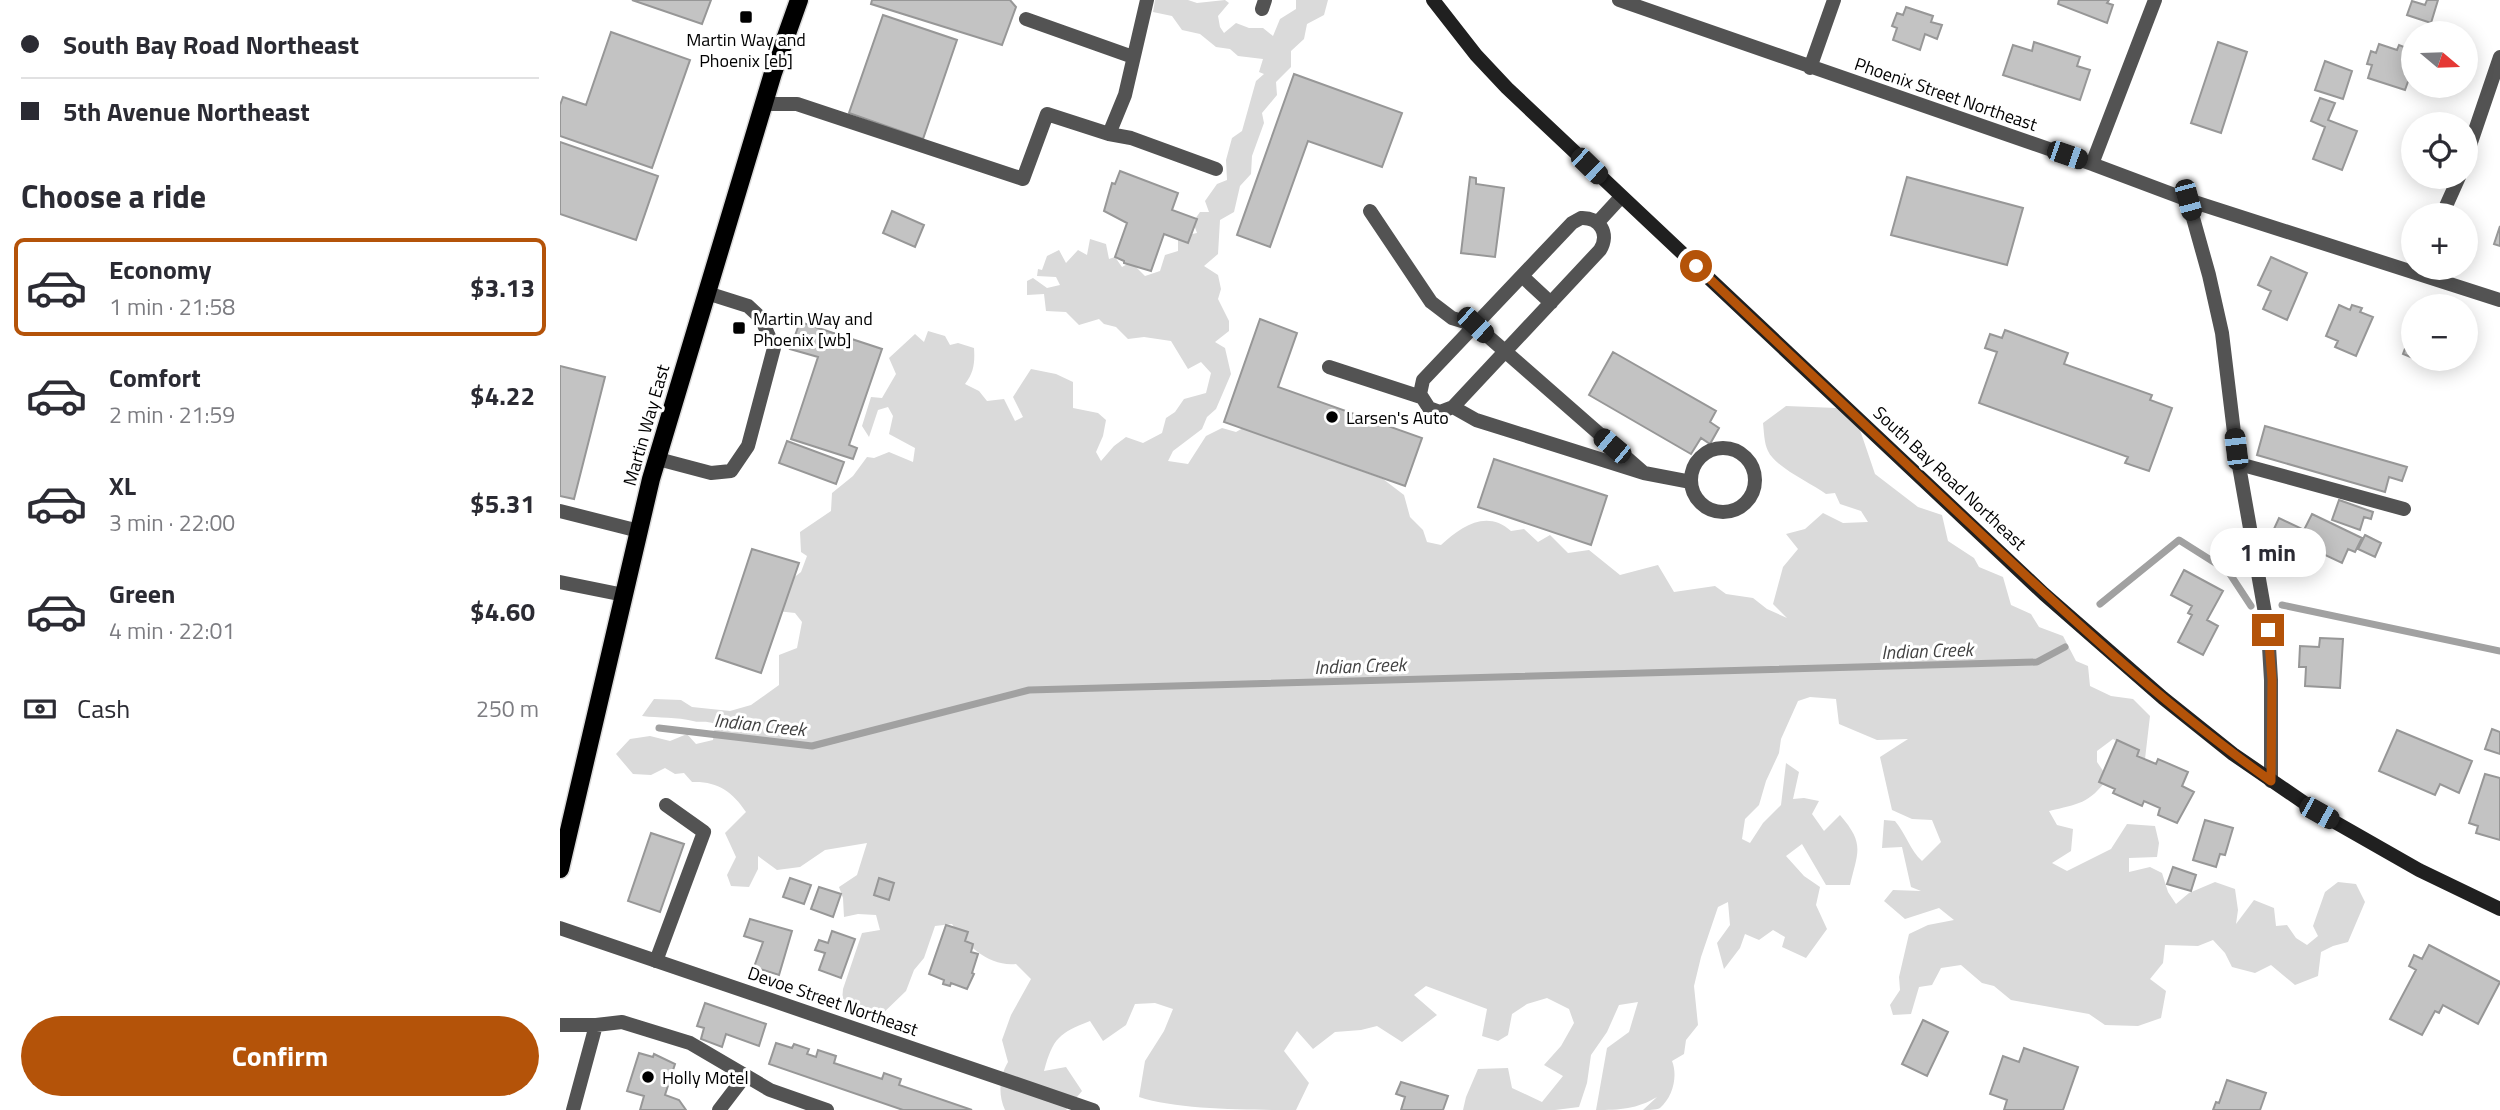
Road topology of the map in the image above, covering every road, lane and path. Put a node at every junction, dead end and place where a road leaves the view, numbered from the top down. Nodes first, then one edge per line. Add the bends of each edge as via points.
1 (799, 0) edge
2 (1147, 0) edge
3 (1433, 0) edge
4 (1619, 0) edge
5 (1834, 0) edge
6 (2155, 0) edge
7 (1026, 19) dead end
8 (1133, 57) junction
9 (2500, 57) edge
10 (1810, 68) junction
11 (763, 104) junction
12 (2478, 122) edge
13 (1109, 134) junction
14 (2092, 164) junction
15 (1216, 169) dead end
16 (1621, 197) junction
17 (2188, 200) junction
18 (1370, 211) dead end
19 (1598, 222) junction
20 (2401, 266) edge
21 (1522, 276) junction
22 (2443, 280) edge
23 (707, 293) junction
24 (2500, 300) edge
25 (1551, 303) junction
26 (1475, 325) junction
27 (1504, 352) junction
28 (1329, 367) dead end
29 (1421, 397) junction
30 (1453, 407) junction
31 (658, 459) junction
32 (2239, 464) junction
33 (1644, 473) junction
34 (1691, 482) junction
35 (2404, 509) dead end
36 (560, 512) edge
37 (639, 531) junction
38 (560, 582) edge
39 (624, 596) junction
40 (2271, 781) junction
41 (666, 805) dead end
42 (560, 869) edge
43 (2500, 909) edge
44 (560, 928) edge
45 (656, 961) junction
46 (560, 1025) edge
47 (596, 1025) junction
48 (745, 1076) junction
49 (573, 1110) edge
50 (719, 1110) edge
51 (827, 1110) edge
52 (1093, 1110) edge

1 - 11 main road, Martin Way East
2 - 8 street
3 - 16 street, South Bay Road Northeast via 1491,72
4 - 10 street, Phoenix Street Northeast
5 - 10 street
6 - 14 street
7 - 8 street
8 - 13 street via 1125,95
9 - 12 street
10 - 14 street, Phoenix Street Northeast
11 - 13 street via 797,104 1023,179 1047,114
11 - 23 main road, Martin Way East
13 - 15 street
14 - 17 street, Phoenix Street Northeast
16 - 19 street
16 - 40 street, South Bay Road Northeast via 2045,594 2163,698
17 - 20 street, Phoenix Street Northeast
17 - 32 street via 2222,333
18 - 26 street via 1431,302 1452,318
19 - 21 street via 1587,218 1572,223
19 - 25 street via 1604,233 1603,246
21 - 25 street
21 - 26 street
22 - 24 street, Phoenix Street Northeast
23 - 31 main road, Martin Way East
23 - 31 street via 748,306 761,318 774,348 748,446 731,471 710,473
25 - 27 street
26 - 27 street
26 - 29 street via 1423,380
27 - 30 street
27 - 33 street
28 - 29 street
29 - 30 street via 1434,411
30 - 33 street via 1476,420
31 - 37 main road, Martin Way East
32 - 35 street
32 - 40 street via 2268,630
33 - 34 street
34 - 34 street via 1693,492 1707,508 1728,513 1746,503 1756,484 1744,455 1724,448 1697,461
36 - 37 street
37 - 39 main road, Martin Way East
38 - 39 street
39 - 42 main road, Martin Way East
40 - 43 street, South Bay Road Northeast via 2419,870
41 - 45 street via 704,832
44 - 45 street, Devoe Street Northeast
45 - 52 street, Devoe Street Northeast
46 - 47 street
47 - 48 street via 622,1022 691,1043
47 - 49 street
48 - 50 street
48 - 51 street

